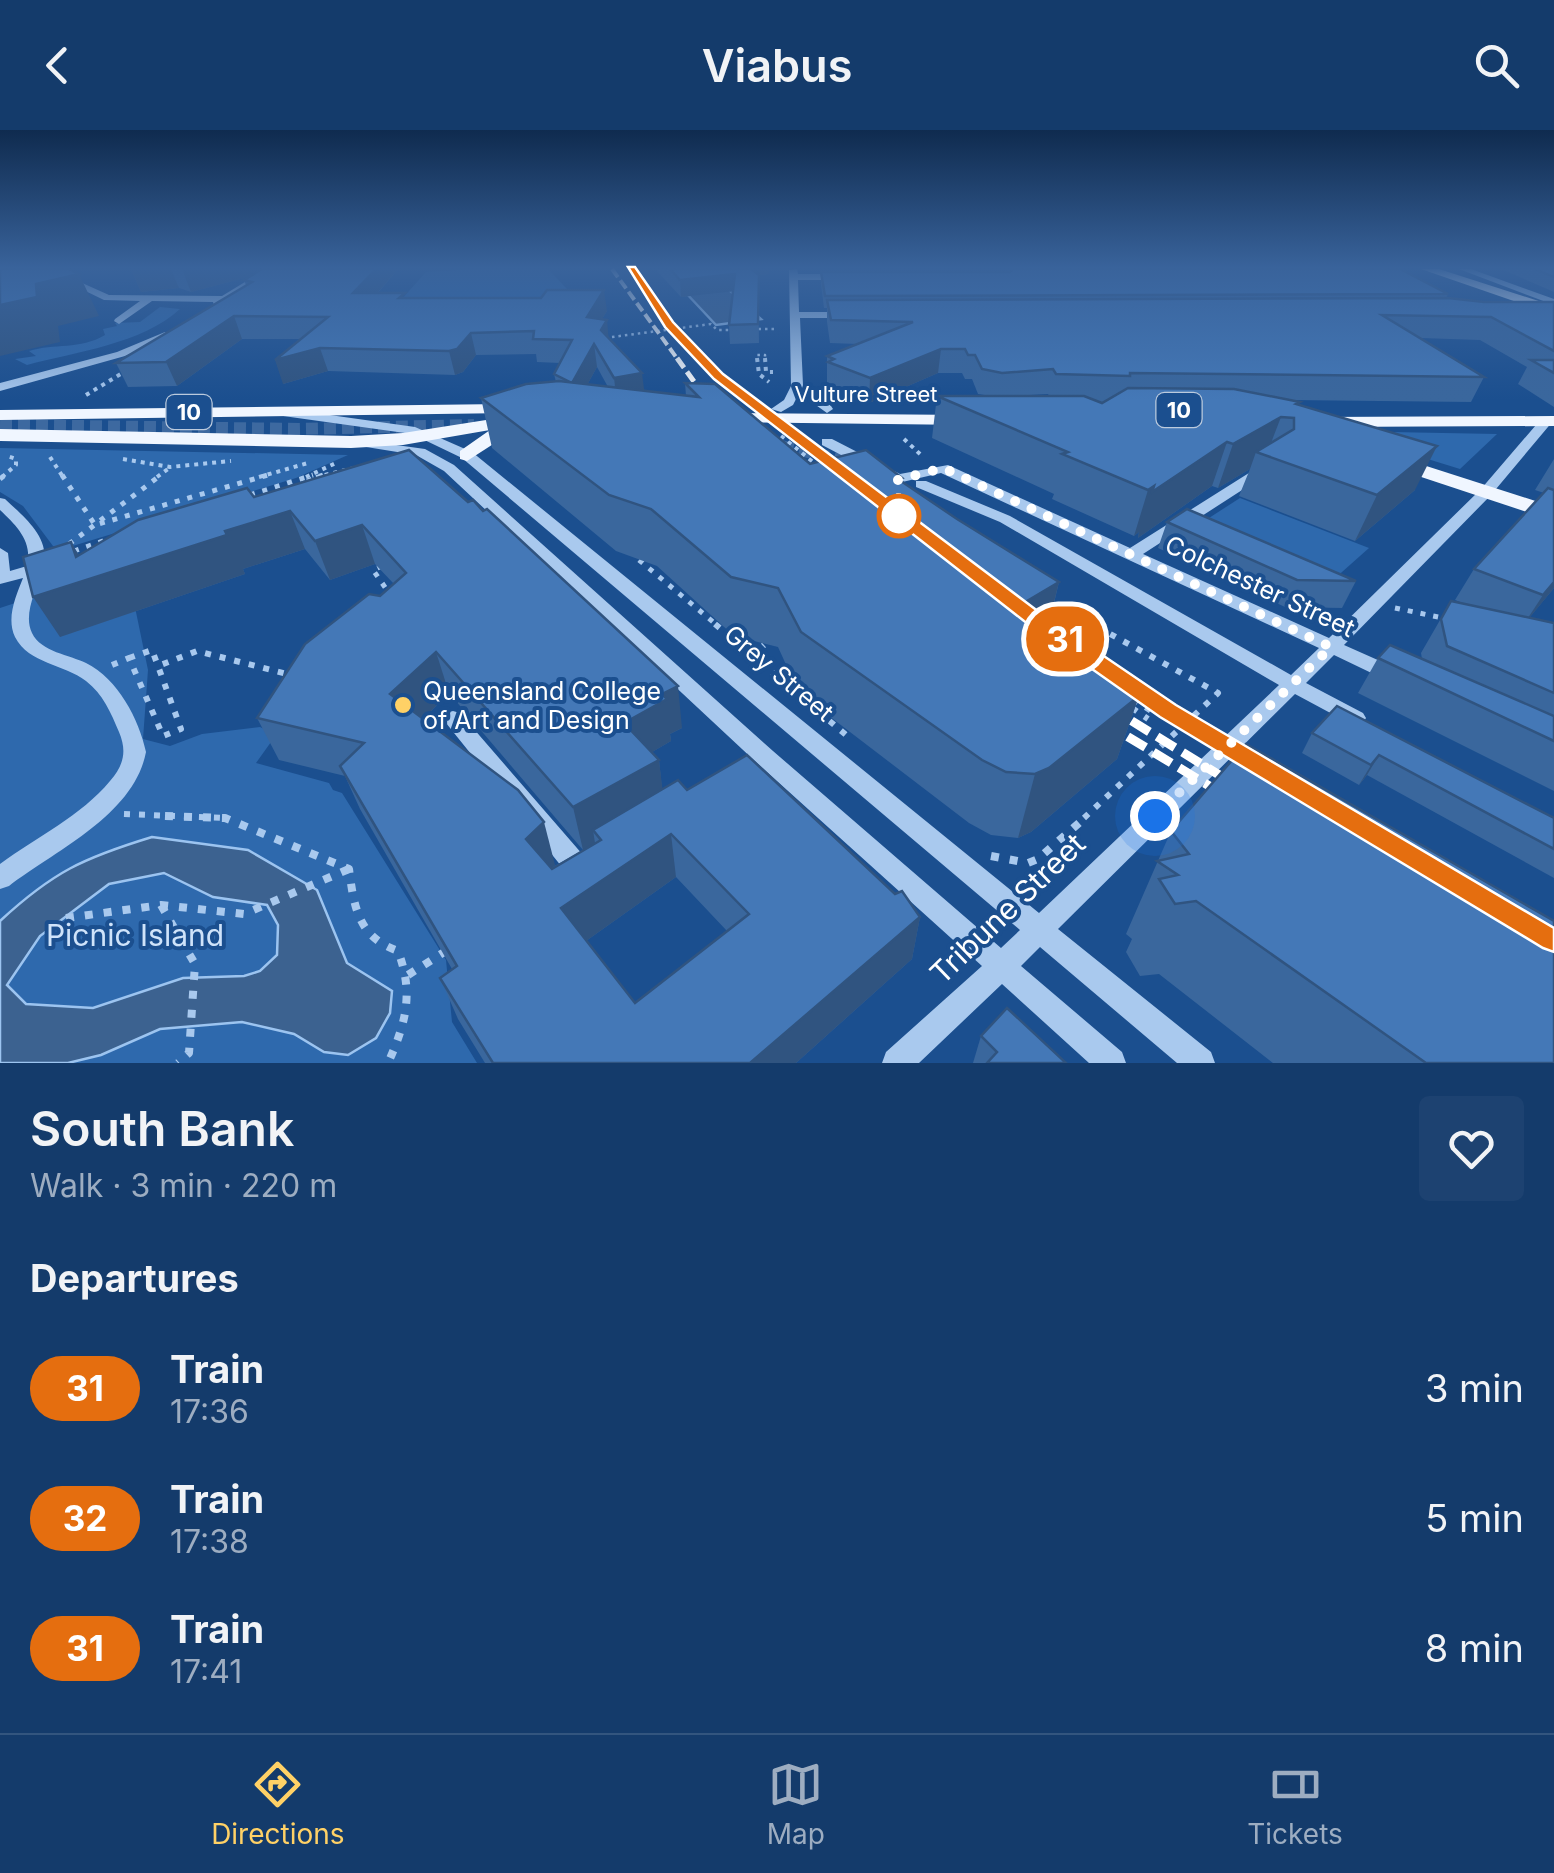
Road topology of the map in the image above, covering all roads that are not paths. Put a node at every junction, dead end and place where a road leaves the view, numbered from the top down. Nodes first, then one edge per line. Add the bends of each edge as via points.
1 (131, 313) edge
2 (202, 313) edge
3 (1516, 313) edge
4 (1525, 313) edge
5 (794, 315) joint
6 (854, 315) edge
7 (197, 316) edge
8 (118, 322) dead end
9 (0, 383) edge
10 (797, 386) junction
11 (827, 409) junction
12 (791, 410) junction
13 (280, 412) junction
14 (0, 414) edge
15 (527, 416) junction
16 (1552, 418) edge
17 (0, 435) edge
18 (430, 435) junction
19 (827, 442) dead end
20 (1344, 445) edge
21 (350, 451) junction
22 (467, 455) junction
23 (1379, 457) edge
24 (1270, 466) edge
25 (921, 484) dead end
26 (1486, 492) junction
27 (0, 502) edge
28 (1554, 514) edge
29 (0, 553) edge
30 (65, 554) edge
31 (1131, 554) junction
32 (37, 565) junction
33 (1, 578) edge
34 (1331, 647) junction
35 (1402, 680) edge
36 (453, 718) dead end
37 (1361, 721) edge
38 (610, 850) edge
39 (0, 878) edge
40 (1038, 929) junction
41 (1002, 966) junction
42 (897, 1063) edge
43 (1111, 1063) edge
44 (1200, 1063) edge

1 - 8 street
2 - 7 street
3 - 4 street
5 - 6 street
5 - 10 street
9 - 9 street via 171,332 121,354
10 - 11 street
10 - 12 street
11 - 12 main road, Vulture Street
11 - 12 main road, Vulture Street via 992,414
12 - 12 main road, Vulture Street via 707,414
13 - 14 main road, 10
13 - 15 main road, 10
13 - 18 street, Grey Street
15 - 18 main road, 10
15 - 22 main road
16 - 20 main road via 1308,422
16 - 26 street, Tribune Street
17 - 21 main road, 10
18 - 21 main road, 10
18 - 22 street, Grey Street
19 - 31 street, Colchester Street via 898,480 935,464
21 - 41 street via 420,452 450,468 758,762
22 - 40 street, Grey Street
23 - 26 main road
24 - 31 street
25 - 37 street via 1004,519
26 - 28 main road
26 - 34 street, Tribune Street
27 - 32 street via 30,533
29 - 33 street
30 - 32 street
31 - 34 street, Colchester Street
32 - 33 street
32 - 39 street via 21,615 29,644 90,674 112,695 135,756 120,786 91,813
34 - 35 street, Colchester Street
34 - 40 street, Tribune Street
36 - 38 street via 579,868
40 - 41 street, Tribune Street
40 - 44 street, Grey Street
41 - 42 street, Tribune Street
41 - 43 street

